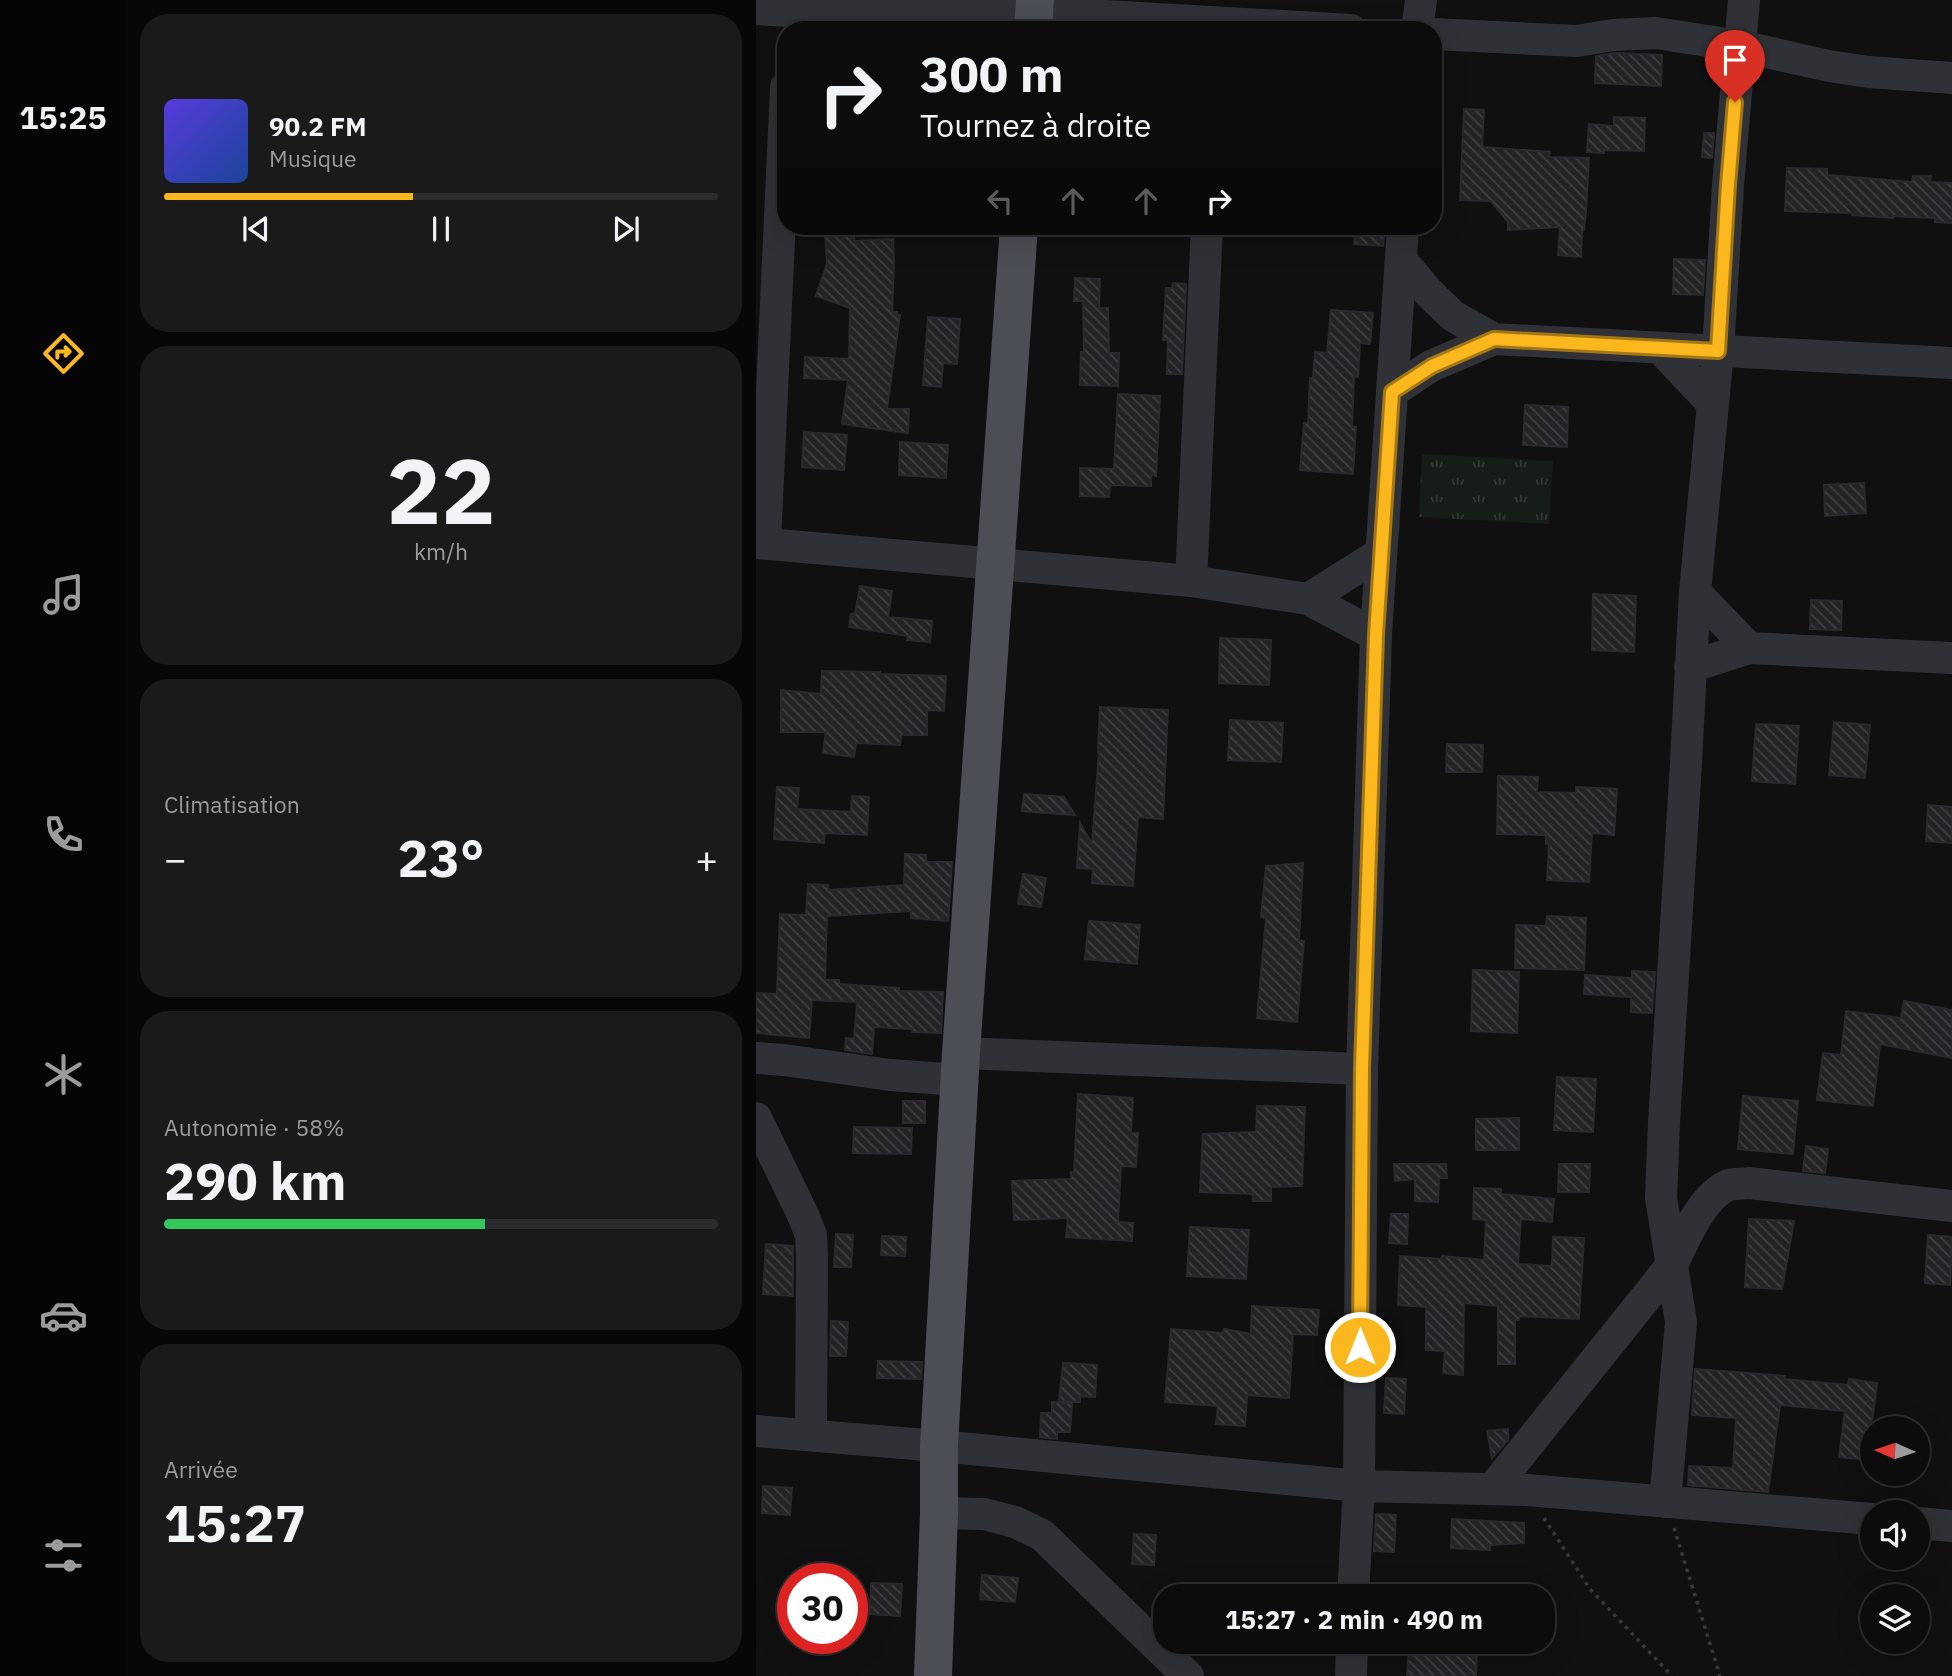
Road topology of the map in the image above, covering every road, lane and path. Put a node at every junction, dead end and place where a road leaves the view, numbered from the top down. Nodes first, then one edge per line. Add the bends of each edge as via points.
1 (1421, 0) edge
2 (1744, 0) edge
3 (756, 9) edge
4 (789, 14) edge
5 (1034, 14) edge
6 (1132, 21) edge
7 (1418, 21) edge
8 (1442, 34) edge
9 (1740, 46) junction
10 (1952, 78) edge
11 (777, 201) edge
12 (1018, 235) edge
13 (1207, 235) edge
14 (1402, 235) edge
15 (1401, 260) junction
16 (1494, 339) junction
17 (1660, 348) junction
18 (1718, 351) junction
19 (1952, 363) edge
20 (764, 365) edge
21 (1392, 392) junction
22 (1713, 404) junction
23 (760, 543) edge
24 (1381, 553) junction
25 (997, 564) junction
26 (1191, 581) junction
27 (1695, 593) junction
28 (1308, 599) junction
29 (1376, 635) junction
30 (1749, 648) junction
31 (1952, 658) edge
32 (1689, 667) junction
33 (756, 1058) edge
34 (960, 1066) junction
35 (1362, 1069) junction
36 (756, 1118) edge
37 (1952, 1206) edge
38 (1672, 1265) junction
39 (756, 1431) edge
40 (811, 1434) junction
41 (939, 1446) junction
42 (1359, 1486) junction
43 (1493, 1488) junction
44 (1527, 1490) junction
45 (1665, 1502) junction
46 (939, 1513) junction
47 (1860, 1518) edge
48 (1930, 1524) edge
49 (1952, 1526) edge
50 (1354, 1584) edge
51 (1352, 1654) edge
52 (933, 1676) edge
53 (1188, 1676) edge
54 (1351, 1676) edge
55 (1672, 1676) edge
56 (1720, 1676) edge

1 - 7 street
2 - 9 street
3 - 4 street
4 - 5 street
5 - 6 street
8 - 9 street via 1577,41 1656,33
9 - 10 street via 1829,66
9 - 18 street
11 - 20 street
12 - 25 main road
13 - 26 street
14 - 15 street
15 - 16 street via 1453,316
15 - 21 street
16 - 17 street
16 - 21 street via 1432,366
17 - 18 street
17 - 22 street
18 - 19 street
18 - 22 street
20 - 23 street
21 - 24 street
22 - 27 street
23 - 25 street
24 - 28 street
24 - 29 street
25 - 26 street
25 - 34 main road
26 - 28 street
27 - 30 street
27 - 32 street
28 - 29 street
29 - 35 street
30 - 31 street
30 - 32 street
32 - 38 street via 1661,1198
33 - 34 street via 890,1074
34 - 35 street
34 - 41 main road
35 - 42 street
36 - 40 street via 811,1235
37 - 38 street via 1727,1185 1691,1225
38 - 43 street
38 - 45 street via 1681,1322
39 - 40 street
40 - 41 street
41 - 42 street
41 - 46 main road
42 - 43 street
42 - 50 street
43 - 44 street
44 - 45 street
44 - 55 path via 1590,1589
45 - 47 street
45 - 56 path
46 - 52 main road
46 - 53 street via 984,1514 1042,1535
48 - 49 street
51 - 54 street

